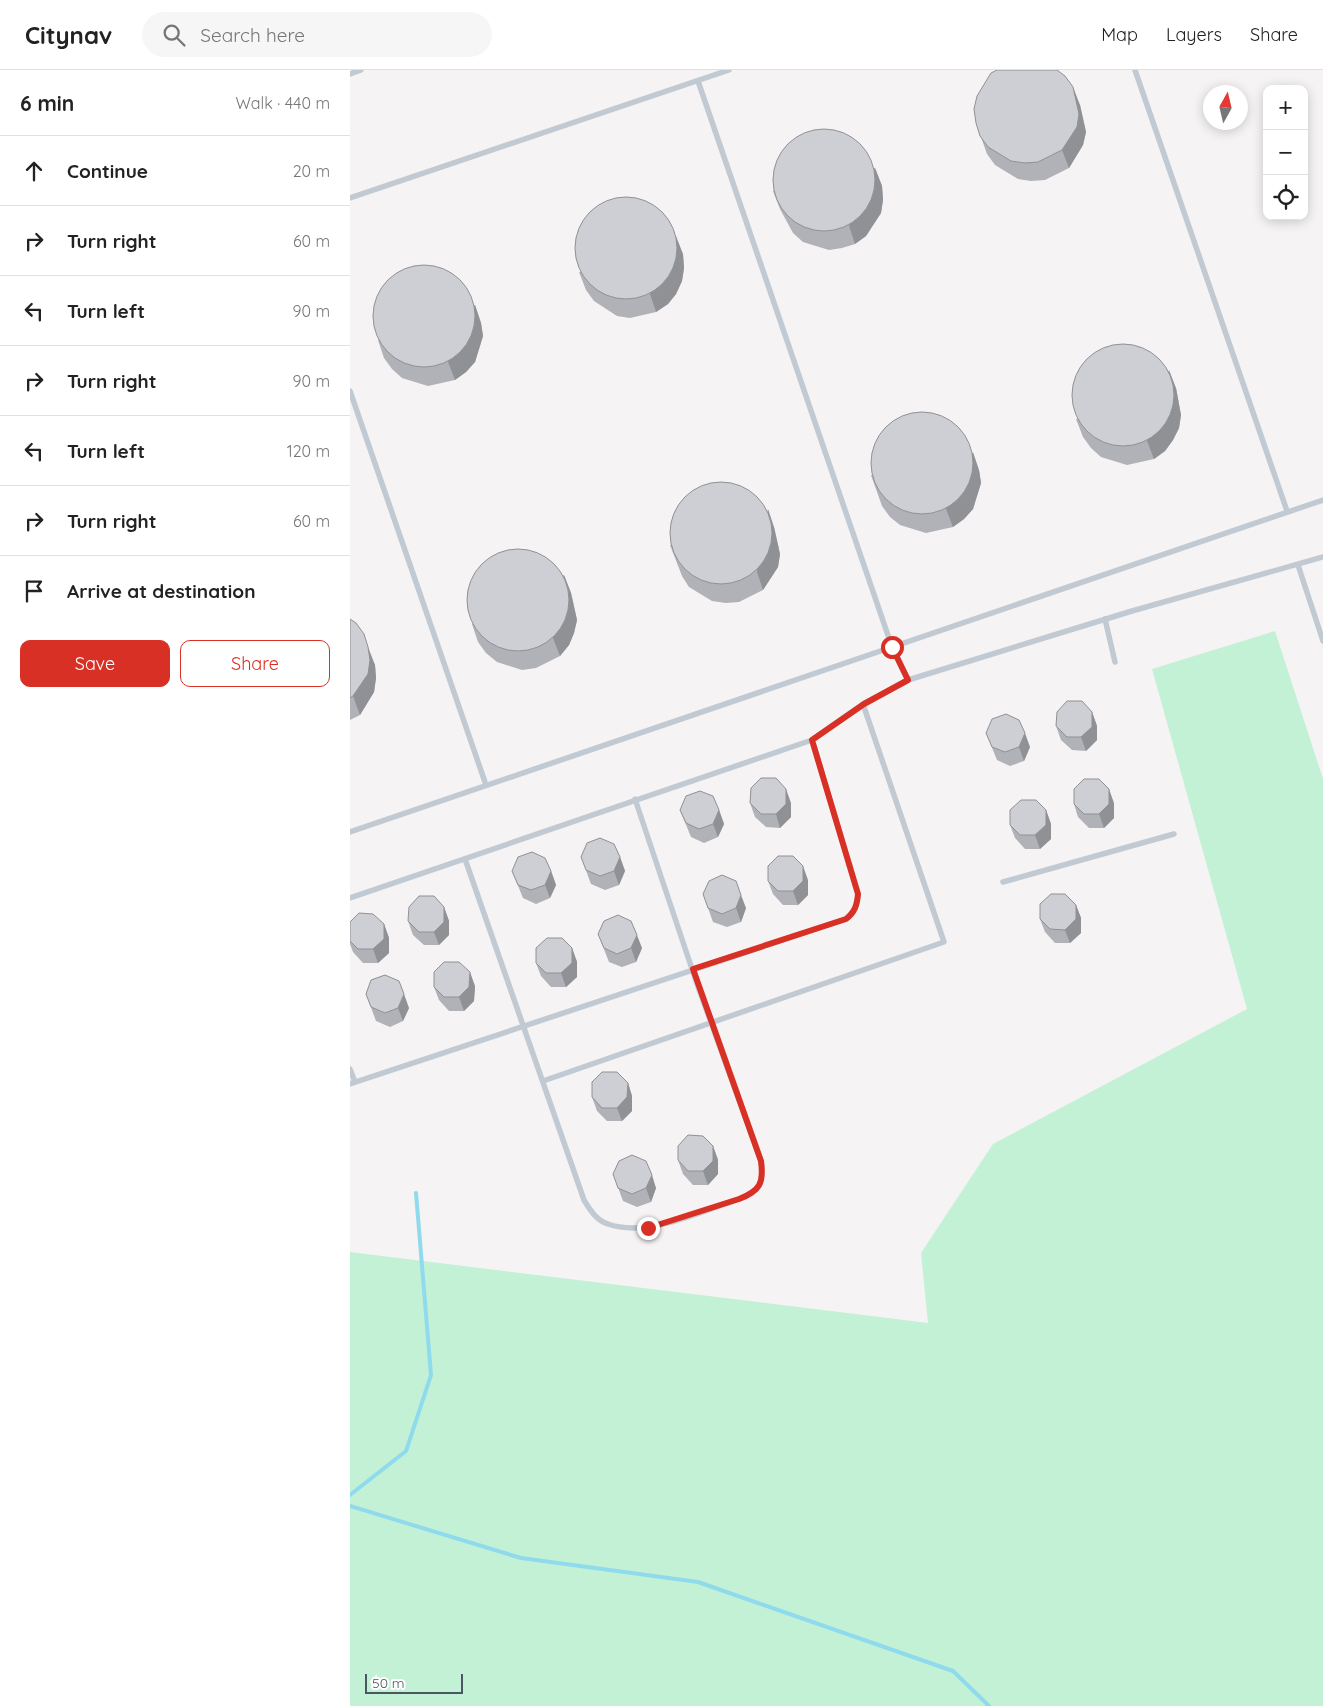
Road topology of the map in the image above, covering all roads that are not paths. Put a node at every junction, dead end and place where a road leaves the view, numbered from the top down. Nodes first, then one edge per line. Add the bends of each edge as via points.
1 (361, 70) edge
2 (729, 70) edge
3 (1135, 70) edge
4 (350, 74) edge
5 (698, 81) junction
6 (350, 198) edge
7 (350, 391) edge
8 (1323, 500) edge
9 (1287, 511) junction
10 (1323, 557) edge
11 (1298, 566) junction
12 (1105, 619) junction
13 (1323, 641) edge
14 (892, 647) junction
15 (1115, 662) dead end
16 (908, 680) junction
17 (864, 704) junction
18 (812, 740) junction
19 (486, 785) junction
20 (635, 799) junction
21 (350, 832) edge
22 (1174, 834) dead end
23 (465, 859) junction
24 (1003, 882) dead end
25 (350, 898) edge
26 (693, 969) junction
27 (711, 1021) junction
28 (522, 1025) junction
29 (350, 1069) edge
30 (543, 1081) junction
31 (352, 1083) edge

1 - 4 lane
2 - 5 lane
3 - 9 lane
5 - 6 lane
5 - 14 lane
7 - 19 lane
8 - 9 lane
9 - 14 lane
10 - 11 lane
11 - 12 lane
11 - 13 lane
12 - 15 lane
12 - 16 lane
14 - 16 lane
14 - 19 lane
16 - 17 lane
17 - 18 lane
17 - 27 lane via 944,942
18 - 20 lane
18 - 26 lane via 858,894 853,914
19 - 21 lane
20 - 23 lane
20 - 26 lane
22 - 24 lane
23 - 25 lane
23 - 28 lane
26 - 27 lane
26 - 28 lane
27 - 30 lane
27 - 30 lane via 763,1172 754,1193 739,1199 648,1228 606,1224 592,1213 584,1200
28 - 30 lane
28 - 31 lane
29 - 31 lane

